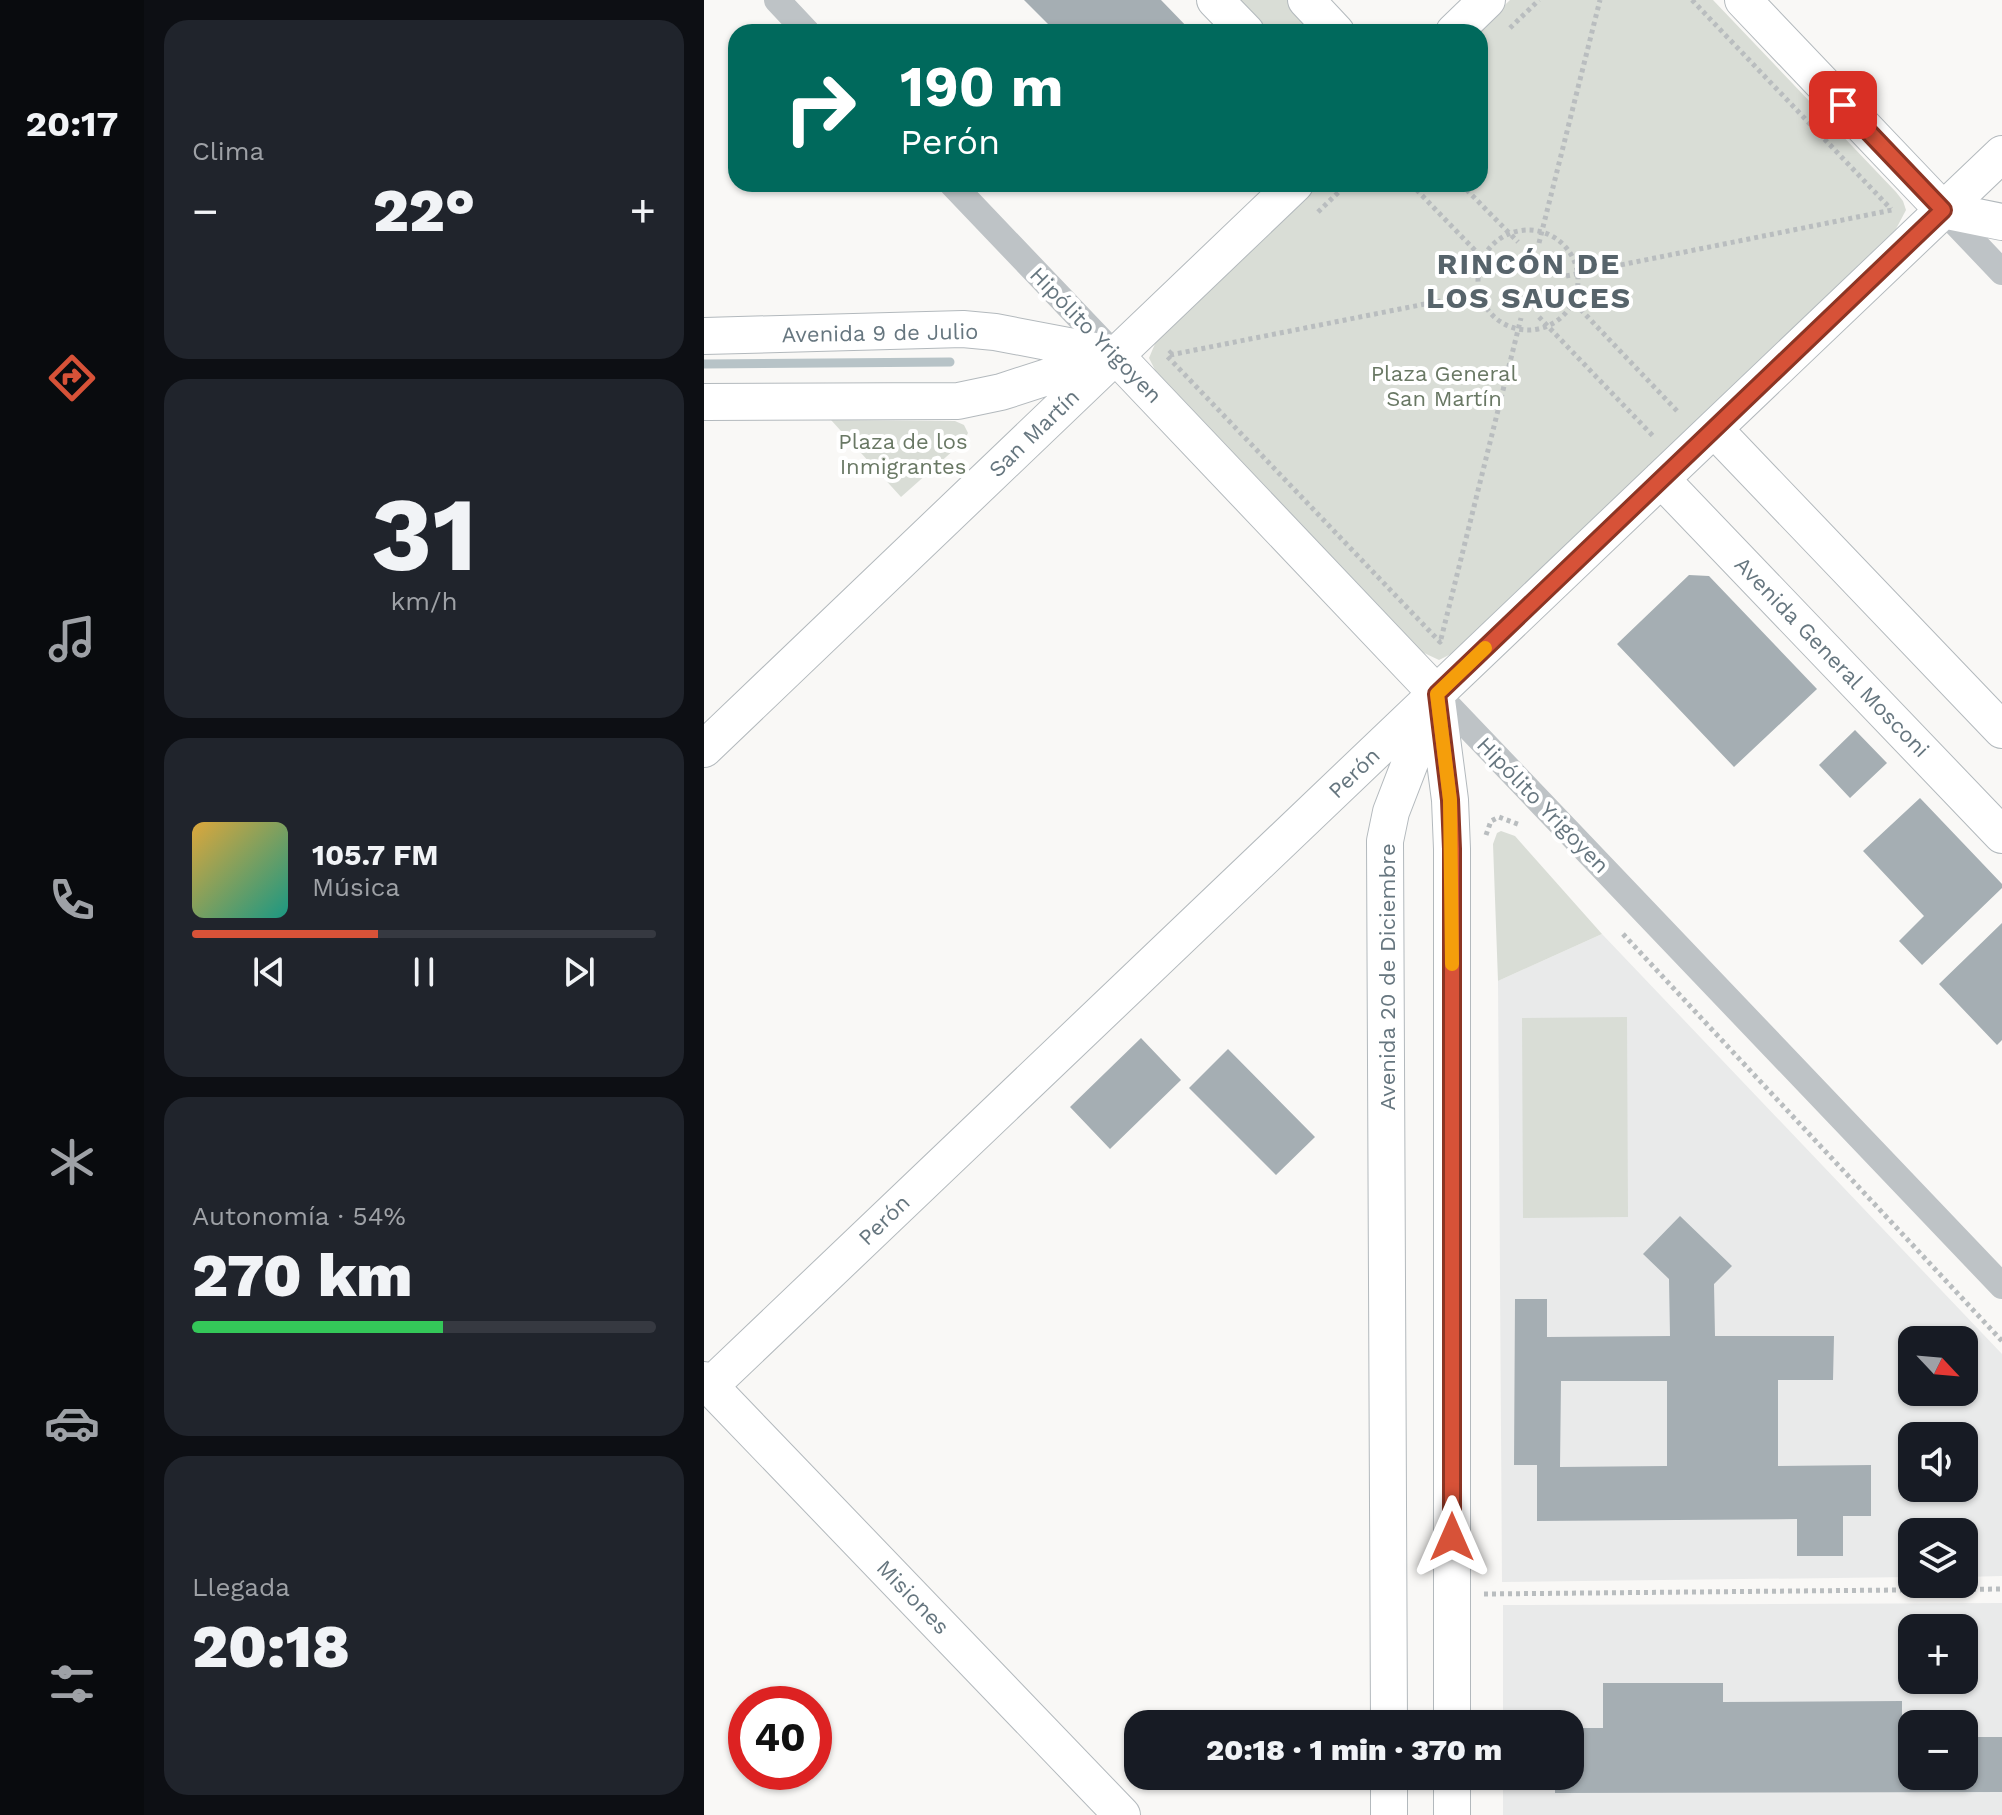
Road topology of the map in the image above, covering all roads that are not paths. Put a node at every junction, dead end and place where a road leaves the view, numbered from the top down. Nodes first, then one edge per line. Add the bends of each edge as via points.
1 (777, 0) edge
2 (1215, 0) edge
3 (1306, 0) edge
4 (1487, 0) edge
5 (1743, 0) edge
6 (800, 24) edge
7 (1238, 24) edge
8 (1328, 24) edge
9 (1462, 24) edge
10 (2002, 154) edge
11 (2002, 190) edge
12 (960, 192) edge
13 (1287, 192) edge
14 (1943, 210) junction
15 (2002, 222) edge
16 (2002, 272) edge
17 (704, 336) edge
18 (1116, 356) junction
19 (704, 402) edge
20 (1714, 429) junction
21 (1661, 479) junction
22 (1437, 694) junction
23 (2002, 730) edge
24 (704, 749) edge
25 (2002, 835) edge
26 (2002, 1286) edge
27 (706, 1385) edge
28 (1389, 1710) edge
29 (1452, 1710) edge
30 (1389, 1790) edge
31 (1452, 1790) edge
32 (1122, 1815) edge
33 (1389, 1815) edge
34 (1452, 1815) edge

1 - 6 street
2 - 7 street
3 - 8 street
4 - 9 street
5 - 14 street
10 - 14 street, Perón
11 - 14 street
12 - 18 street, Hipólito Yrigoyen
13 - 18 street, San Martín
14 - 15 street
14 - 16 street
14 - 20 street, Perón
17 - 18 street, Avenida 9 de Julio via 963,329
18 - 19 street via 958,401
18 - 22 street, Hipólito Yrigoyen
18 - 24 street, San Martín
20 - 21 street, Perón
20 - 23 street
21 - 22 street, Perón
21 - 25 street, Avenida General Mosconi
22 - 26 street, Hipólito Yrigoyen
22 - 27 street, Perón
22 - 28 street, Avenida 20 de Diciembre via 1391,812 1385,841
22 - 29 street via 1452,849
27 - 32 street, Misiones
30 - 33 street
31 - 34 street

